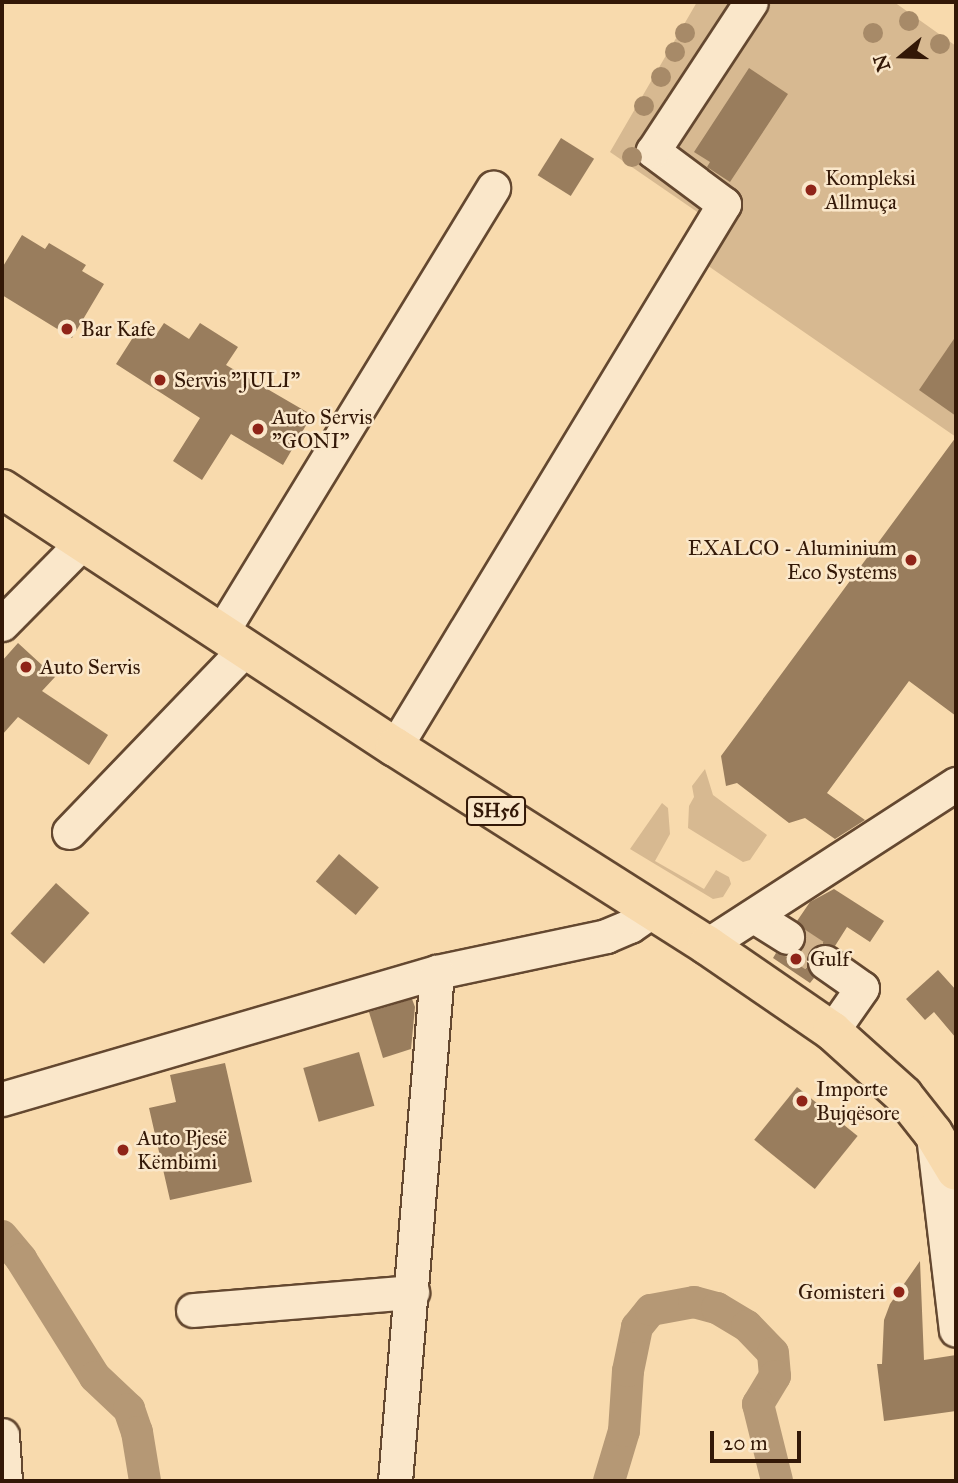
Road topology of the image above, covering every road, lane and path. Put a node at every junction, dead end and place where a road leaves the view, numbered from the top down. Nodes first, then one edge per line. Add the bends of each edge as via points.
1 (751, 2) edge
2 (493, 188) dead end
3 (2, 489) edge
4 (83, 542) junction
5 (2, 624) edge
6 (233, 641) junction
7 (395, 747) junction
8 (956, 784) edge
9 (68, 832) dead end
10 (653, 910) junction
11 (754, 916) junction
12 (787, 937) tunnel mouth
13 (707, 945) junction
14 (825, 962) tunnel mouth
15 (437, 972) junction
16 (832, 1031) junction
17 (2, 1099) edge
18 (933, 1133) junction
19 (956, 1171) edge
20 (412, 1292) junction
21 (193, 1310) dead end
22 (956, 1331) edge
23 (2, 1435) edge
24 (5, 1481) edge
25 (395, 1481) edge

1 - 7 street via 653,151 724,204
2 - 6 street
3 - 4 main road, SH56
4 - 5 street
4 - 6 main road, SH56
6 - 7 main road, SH56
6 - 9 street
7 - 10 main road, SH56
8 - 11 street
10 - 13 main road, SH56
10 - 15 street via 606,936
11 - 12 street
11 - 13 street
13 - 16 main road, SH56
14 - 16 street via 862,988
15 - 17 street
15 - 20 street
16 - 18 main road, SH56 via 903,1095
18 - 19 main road, SH56
18 - 22 street
20 - 21 street
20 - 25 street
23 - 24 street

